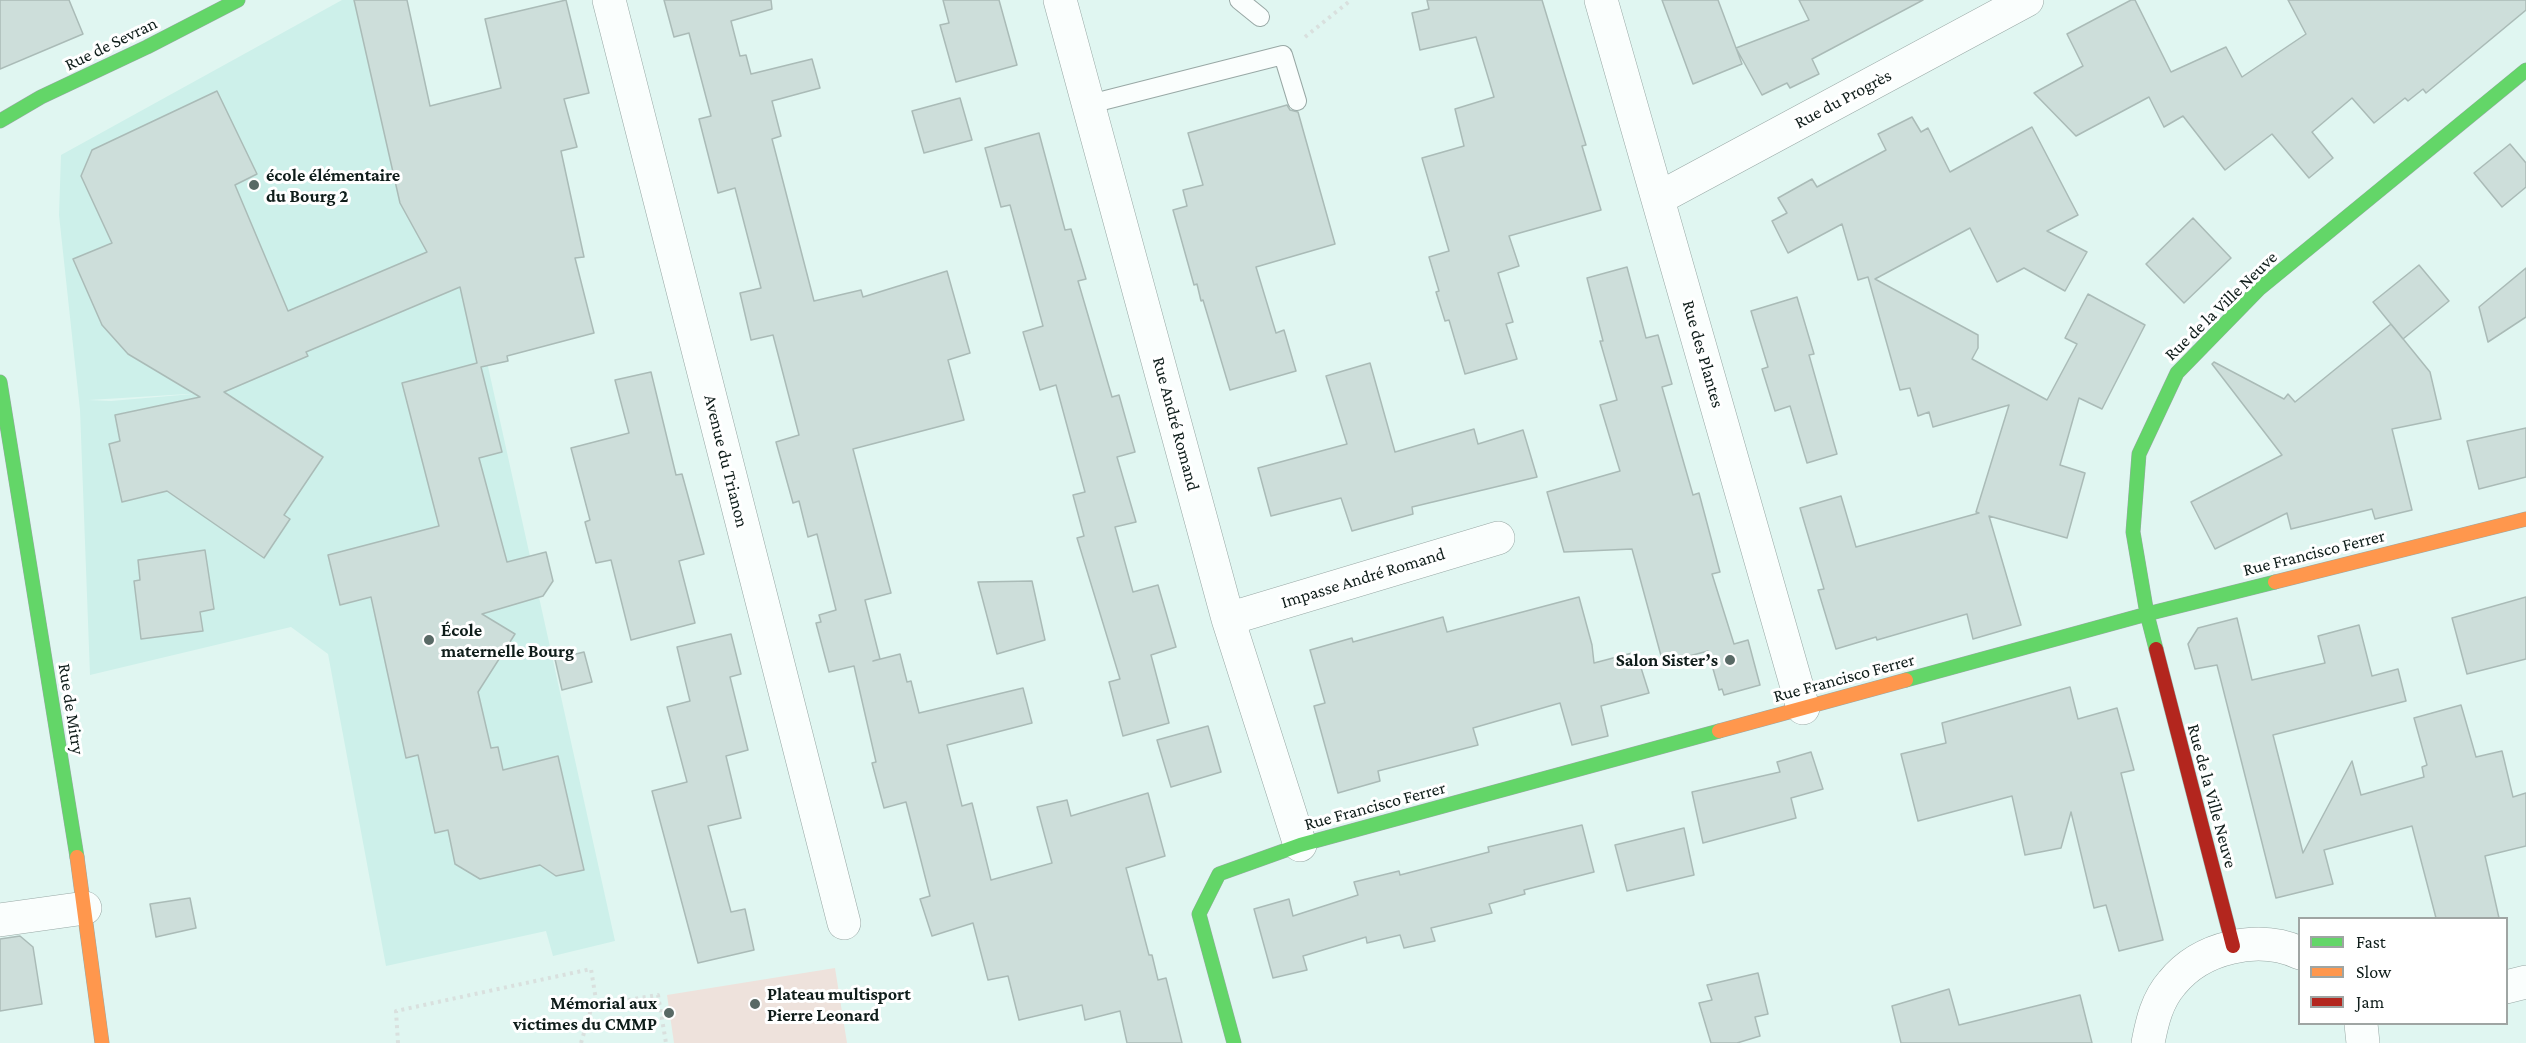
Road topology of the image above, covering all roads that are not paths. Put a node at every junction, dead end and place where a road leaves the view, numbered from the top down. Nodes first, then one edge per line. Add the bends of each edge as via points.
1 (238, 0) edge
2 (609, 0) edge
3 (1060, 0) edge
4 (1239, 0) edge
5 (1601, 0) edge
6 (2027, 0) edge
7 (1260, 17) dead end
8 (2526, 70) edge
9 (1297, 101) dead end
10 (1090, 104) junction
11 (0, 121) edge
12 (1659, 198) junction
13 (0, 382) edge
14 (2526, 519) edge
15 (1498, 538) dead end
16 (2147, 614) junction
17 (1228, 619) junction
18 (1803, 708) junction
19 (1300, 845) junction
20 (85, 908) junction
21 (0, 920) edge
22 (844, 923) dead end
23 (2233, 946) junction
24 (2298, 952) edge
25 (2526, 982) edge
26 (2508, 986) edge
27 (2361, 1025) edge
28 (102, 1043) edge
29 (1234, 1043) edge
30 (2148, 1043) edge
31 (2363, 1043) edge

1 - 11 street, Rue de Sevran
2 - 22 street, Avenue du Trianon
3 - 10 street, Rue André Romand
4 - 7 lane
5 - 12 street, Rue des Plantes
6 - 12 street, Rue du Progrès
8 - 16 street, Rue de la Ville Neuve via 2259,289 2177,373 2139,454 2133,532
9 - 10 lane via 1283,55
10 - 17 street, Rue André Romand
12 - 18 street, Rue des Plantes
13 - 20 street, Rue de Mitry
14 - 16 street, Rue Francisco Ferrer
15 - 17 street, Impasse André Romand
16 - 18 street, Rue Francisco Ferrer
16 - 23 street, Rue de la Ville Neuve
17 - 19 street, Rue André Romand
18 - 19 street, Rue Francisco Ferrer
19 - 29 street, Rue Francisco Ferrer via 1219,874 1199,914
20 - 21 street
20 - 28 street, Rue de Mitry
23 - 24 street via 2265,944
23 - 30 street via 2199,959 2172,983 2154,1014
25 - 26 street
27 - 31 street

